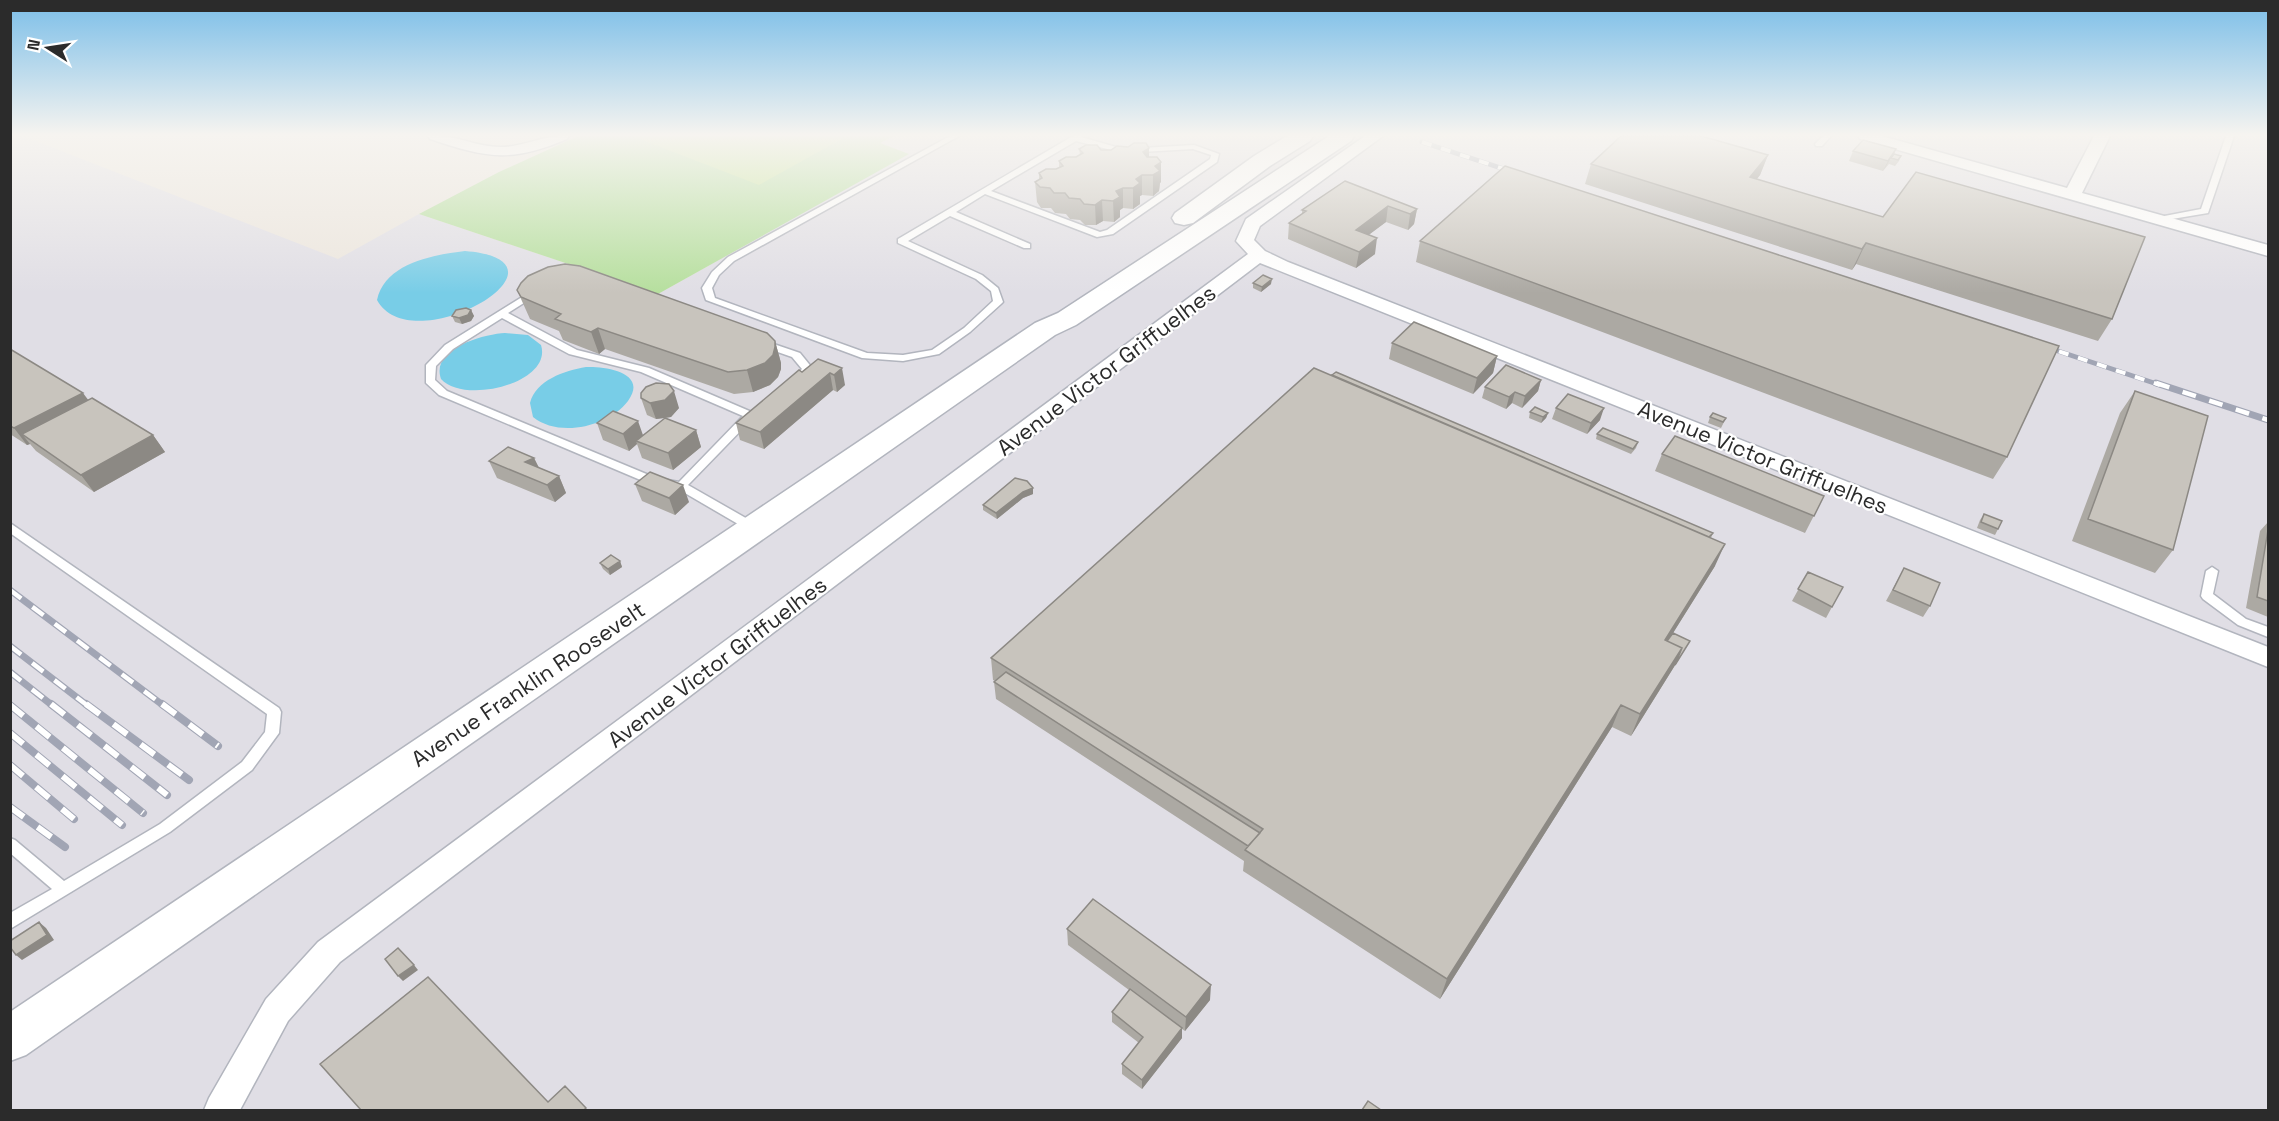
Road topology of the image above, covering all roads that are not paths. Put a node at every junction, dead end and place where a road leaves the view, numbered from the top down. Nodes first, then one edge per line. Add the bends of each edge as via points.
1 (860, 188) edge
2 (989, 188) edge
3 (1173, 188) edge
4 (1225, 188) edge
5 (1267, 188) edge
6 (1301, 188) edge
7 (2046, 188) edge
8 (2076, 188) edge
9 (2213, 188) edge
10 (984, 191) junction
11 (2072, 196) junction
12 (949, 212) junction
13 (2157, 220) junction
14 (1027, 246) dead end
15 (2268, 251) edge
16 (1259, 255) junction
17 (547, 287) edge
18 (502, 314) junction
19 (1045, 329) junction
20 (752, 339) edge
21 (792, 382) edge
22 (681, 486) junction
23 (10, 527) edge
24 (754, 528) junction
25 (2211, 571) dead end
26 (2268, 632) edge
27 (2268, 657) edge
28 (10, 844) edge
29 (64, 890) junction
30 (10, 922) edge
31 (10, 1039) edge
32 (220, 1110) edge

1 - 12 lane via 731,259 707,288 711,300 866,356 903,358 935,352 998,302 995,290 979,277 901,241
2 - 10 lane
3 - 10 lane via 1100,235
4 - 19 main road, Avenue Franklin Roosevelt via 1054,314
5 - 19 main road, Avenue Franklin Roosevelt via 1067,319
6 - 16 street via 1252,223 1245,241
7 - 11 street
8 - 11 street
9 - 13 lane via 2205,211
10 - 12 lane
11 - 13 street
12 - 14 lane
13 - 15 street
16 - 27 street, Avenue Victor Griffuelhes
16 - 32 street, Avenue Victor Griffuelhes via 329,952 278,1010
17 - 18 lane
18 - 22 lane via 573,352 645,370 755,412
18 - 22 lane via 449,346 430,365 430,381 443,393 558,442 654,481
19 - 24 main road, Avenue Franklin Roosevelt
20 - 21 lane via 796,355 808,369
22 - 24 lane
23 - 29 lane via 274,712 273,733 248,766 165,828
24 - 31 main road, Avenue Franklin Roosevelt
25 - 26 lane via 2208,596 2242,622
28 - 29 lane
29 - 30 lane

